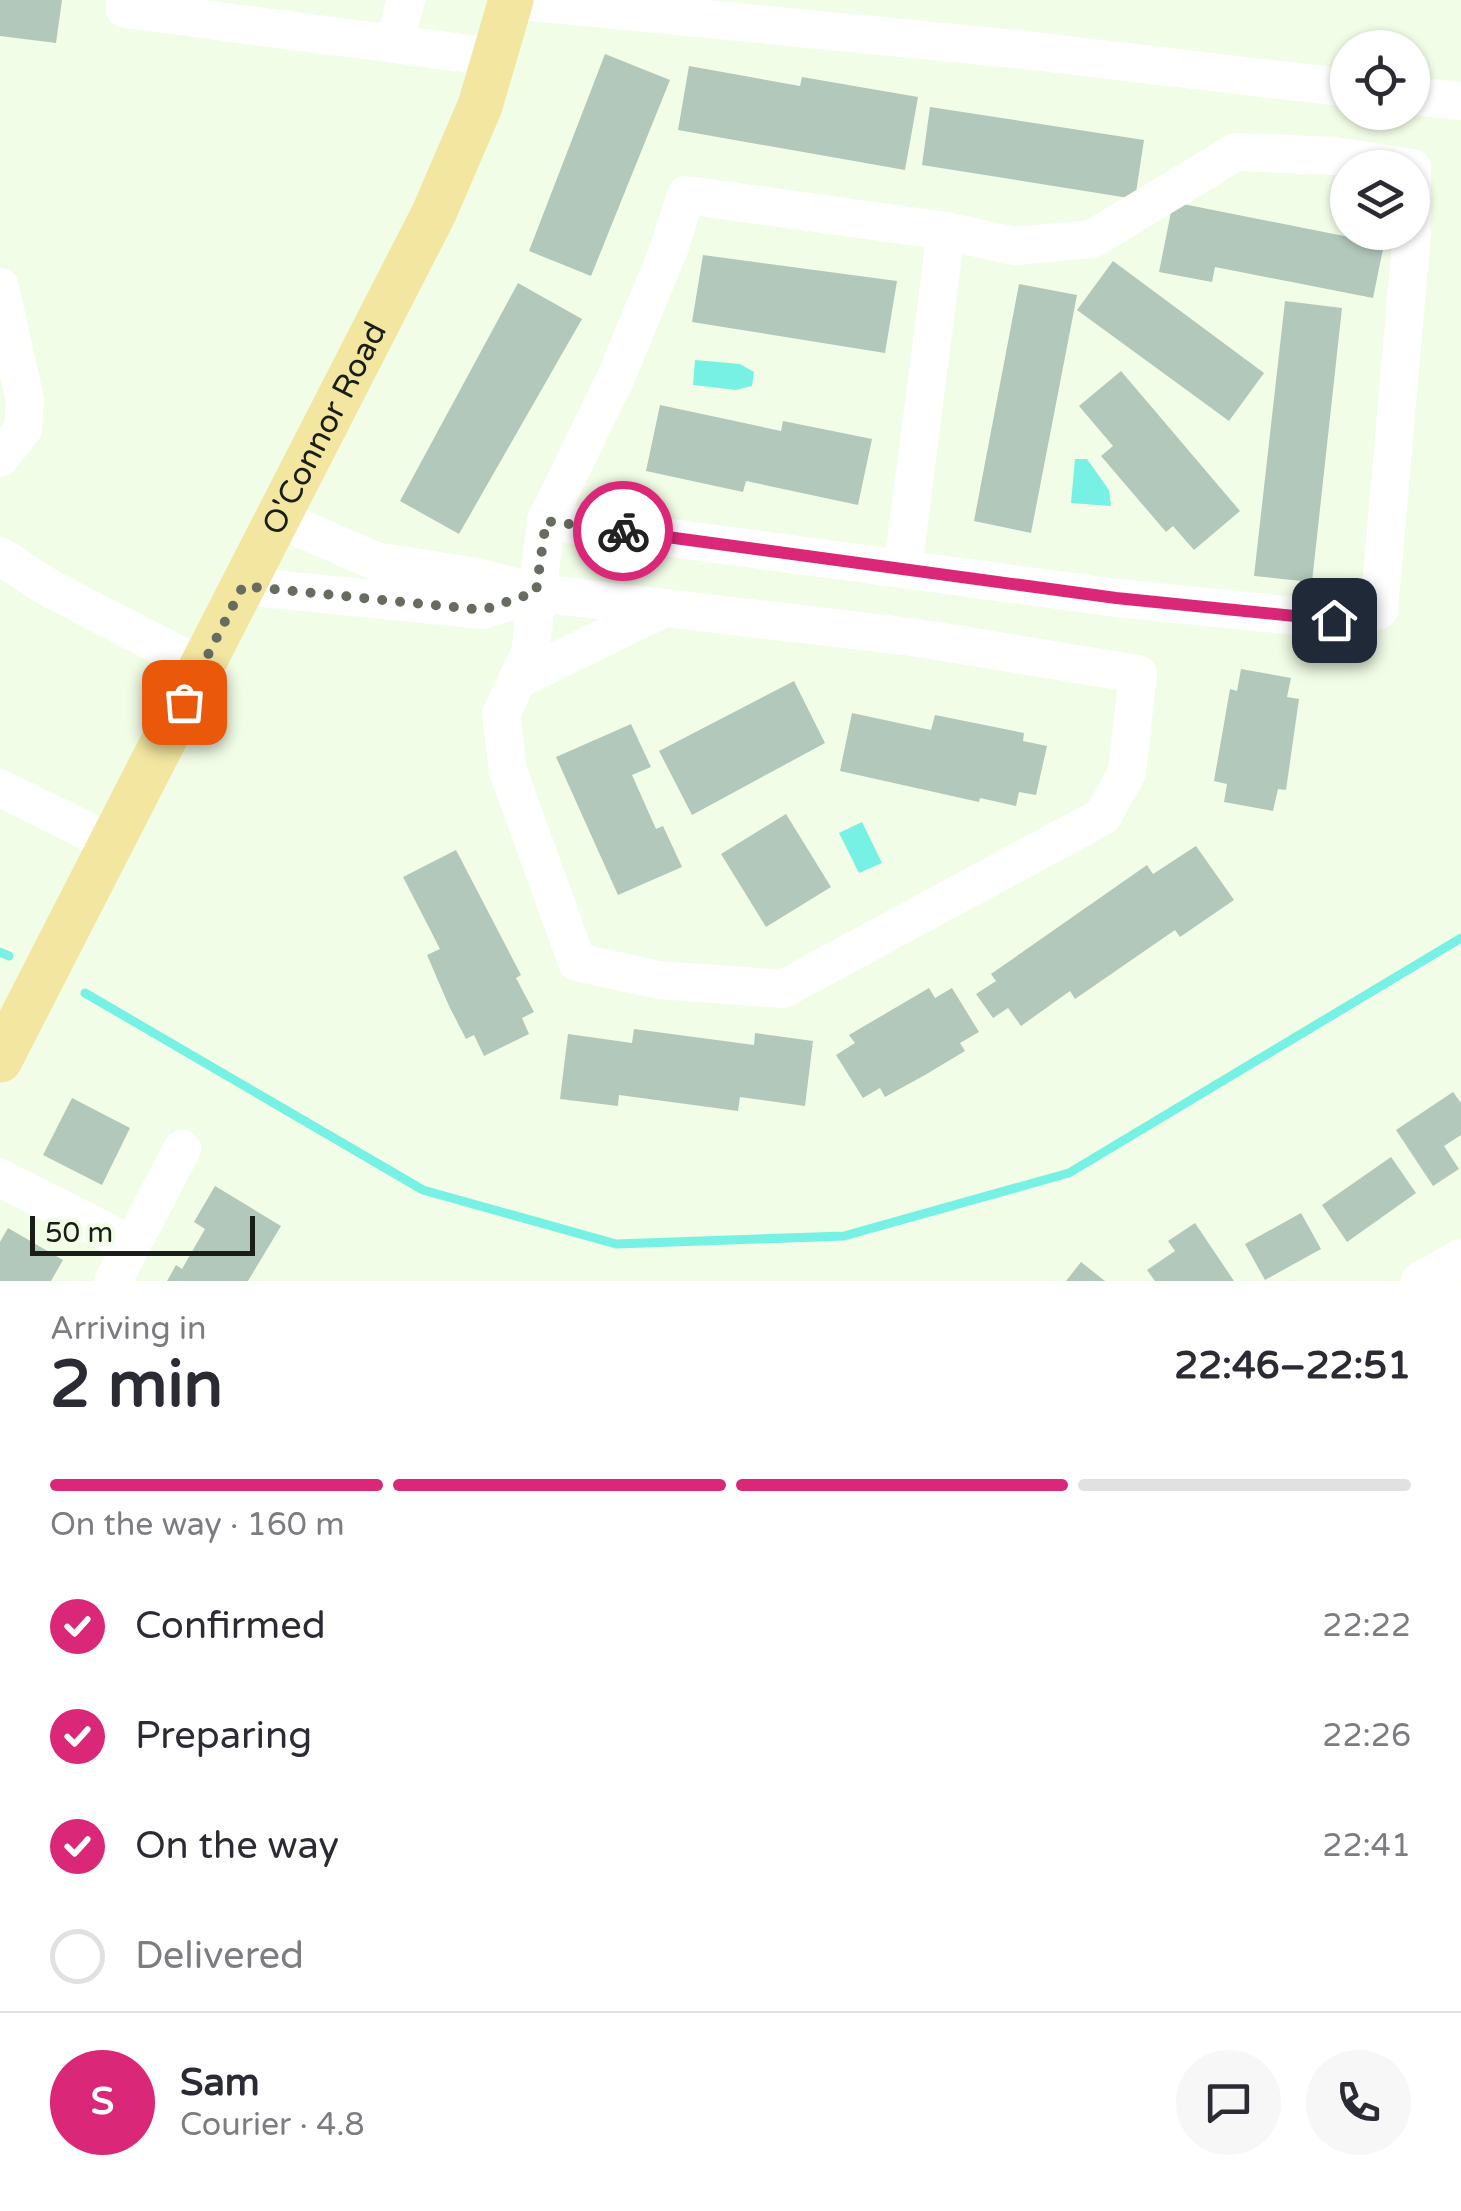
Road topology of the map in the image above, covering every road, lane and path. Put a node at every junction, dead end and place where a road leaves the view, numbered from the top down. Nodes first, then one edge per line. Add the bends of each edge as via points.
1 (126, 0) edge
2 (406, 0) edge
3 (512, 0) edge
4 (699, 10) edge
5 (394, 44) junction
6 (494, 57) junction
7 (1330, 86) edge
8 (1430, 97) edge
9 (1461, 100) edge
10 (1330, 156) edge
11 (946, 231) junction
12 (1410, 250) edge
13 (0, 287) edge
14 (0, 458) edge
15 (277, 518) junction
16 (546, 521) junction
17 (903, 566) junction
18 (3, 569) edge
19 (243, 586) junction
20 (536, 592) junction
21 (665, 608) junction
22 (202, 667) junction
23 (517, 680) junction
24 (0, 788) edge
25 (112, 843) junction
26 (0, 1060) edge
27 (182, 1149) dead end
28 (0, 1178) edge
29 (132, 1246) junction
30 (1461, 1258) edge
31 (114, 1281) edge
32 (1420, 1281) edge

1 - 5 street via 126,9
2 - 5 street
3 - 4 street
3 - 6 main road, O'Connor Road
4 - 7 street
5 - 6 street
6 - 15 main road, O'Connor Road via 434,214
8 - 9 street
10 - 11 street via 1236,152 1092,240 1014,246
11 - 16 street via 686,195 616,377
11 - 17 street
12 - 17 street via 1379,610 1334,620 1116,598
13 - 14 street via 25,400 23,430
15 - 19 main road, O'Connor Road
15 - 20 street via 375,561
16 - 17 street
16 - 20 street
18 - 22 street
19 - 20 street via 483,610
19 - 22 main road, O'Connor Road
20 - 21 street
20 - 23 street via 530,653
21 - 23 street
21 - 23 street via 912,637 1138,674 1127,772 1103,816 782,989 659,980 577,962 508,771 502,714
22 - 25 main road, O'Connor Road
24 - 25 street
25 - 26 main road, O'Connor Road
27 - 29 street
28 - 29 street
29 - 31 street
30 - 32 street

